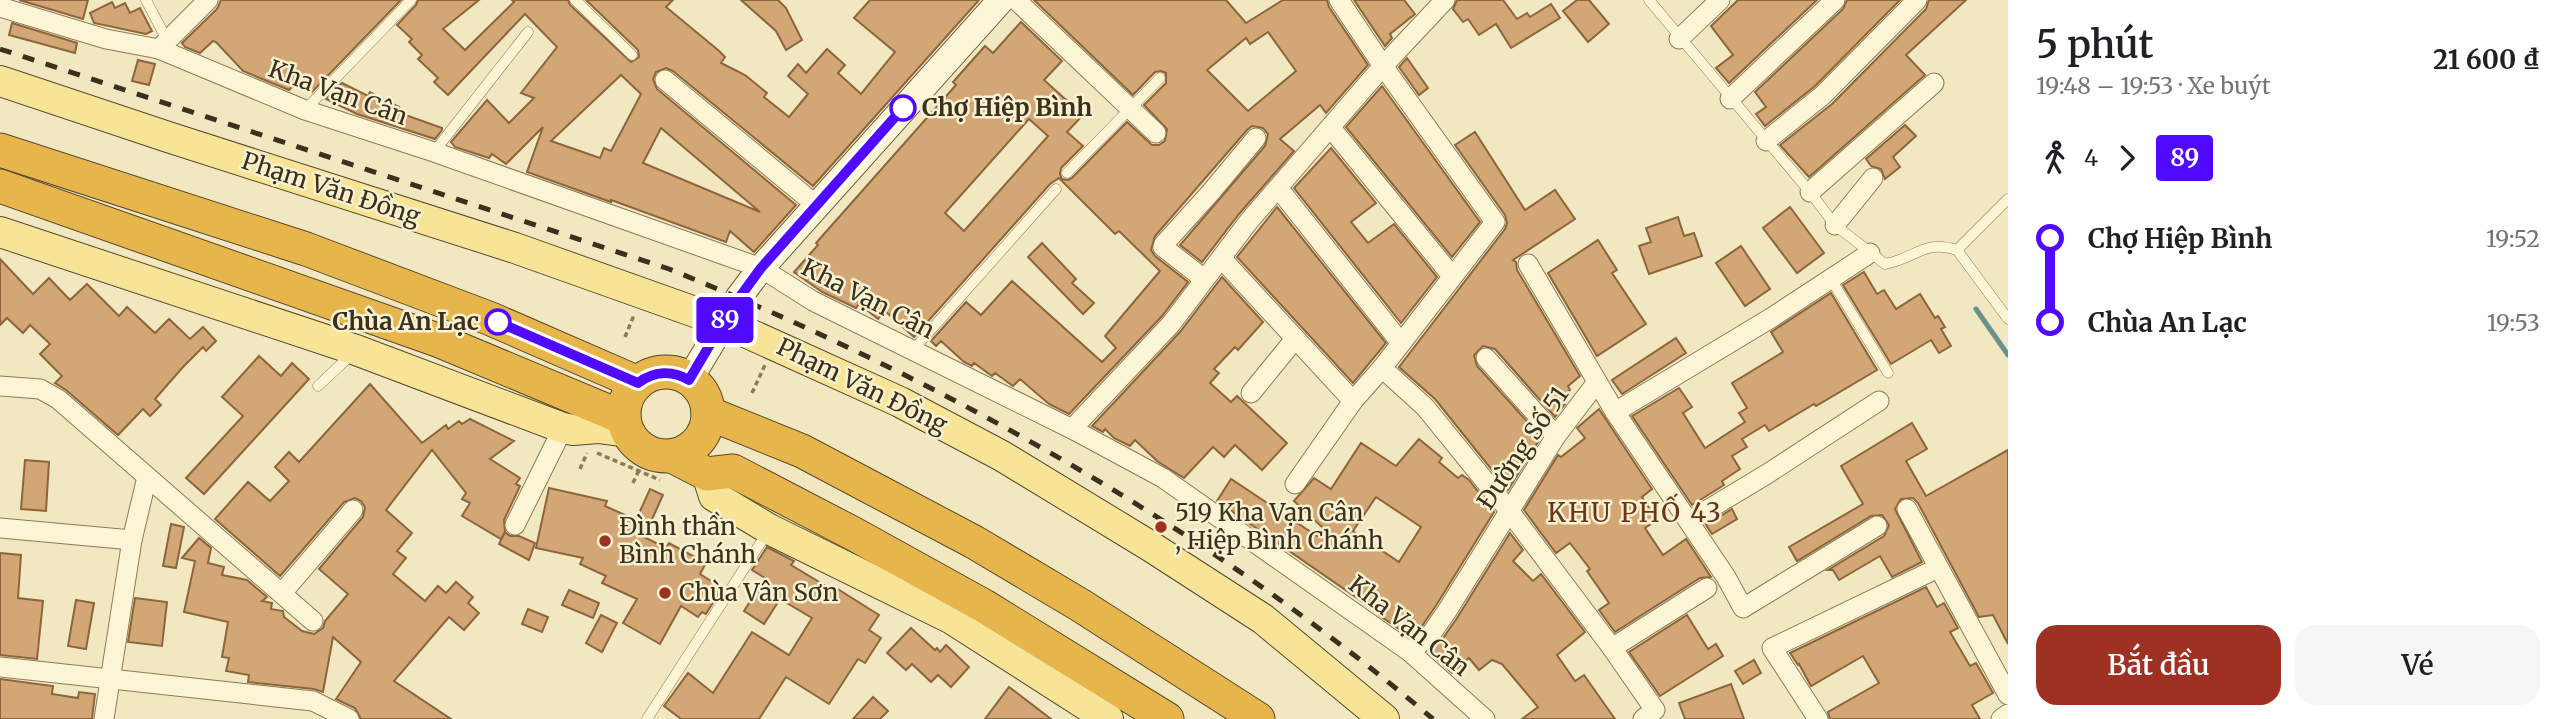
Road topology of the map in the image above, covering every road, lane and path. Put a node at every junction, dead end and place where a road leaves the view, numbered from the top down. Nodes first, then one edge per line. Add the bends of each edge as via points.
1 (146, 0) edge
2 (208, 0) edge
3 (411, 0) edge
4 (575, 0) edge
5 (1001, 0) edge
6 (1016, 0) edge
7 (1339, 0) edge
8 (1445, 0) edge
9 (1648, 0) edge
10 (1720, 0) edge
11 (1835, 0) edge
12 (1917, 0) edge
13 (0, 7) edge
14 (30, 8) edge
15 (528, 32) dead end
16 (1679, 39) junction
17 (163, 44) junction
18 (632, 55) dead end
19 (1384, 66) junction
20 (1160, 78) dead end
21 (666, 79) dead end
22 (0, 81) edge
23 (1934, 83) dead end
24 (1730, 99) junction
25 (1130, 108) junction
26 (305, 110) junction
27 (1331, 128) junction
28 (1156, 133) dead end
29 (1256, 138) dead end
30 (1766, 141) junction
31 (0, 150) edge
32 (434, 152) junction
33 (1067, 173) dead end
34 (1873, 178) dead end
35 (0, 186) edge
36 (1056, 189) dead end
37 (1279, 189) junction
38 (1810, 192) junction
39 (2008, 199) edge
40 (816, 205) junction
41 (1835, 225) junction
42 (0, 232) edge
43 (1957, 250) junction
44 (1870, 253) junction
45 (1222, 259) junction
46 (1528, 264) dead end
47 (761, 268) junction
48 (1452, 276) junction
49 (1204, 279) junction
50 (1831, 279) junction
51 (638, 307) dead end
52 (2008, 319) edge
53 (723, 322) junction
54 (625, 337) dead end
55 (1295, 339) junction
56 (1401, 343) junction
57 (356, 350) junction
58 (913, 350) junction
59 (1486, 358) dead end
60 (767, 359) dead end
61 (1382, 368) junction
62 (1888, 373) dead end
63 (689, 380) junction
64 (1597, 382) junction
65 (638, 383) junction
66 (0, 386) edge
67 (318, 387) dead end
68 (752, 393) dead end
69 (1251, 393) dead end
70 (1353, 401) junction
71 (1879, 401) dead end
72 (1615, 412) junction
73 (708, 413) junction
74 (626, 425) junction
75 (1072, 429) junction
76 (561, 433) junction
77 (1556, 436) junction
78 (639, 470) junction
79 (671, 470) junction
80 (707, 474) junction
81 (147, 477) junction
82 (633, 482) dead end
83 (1295, 484) dead end
84 (1907, 509) dead end
85 (353, 510) dead end
86 (1509, 510) junction
87 (1689, 521) junction
88 (515, 524) dead end
89 (1877, 526) dead end
90 (0, 528) edge
91 (769, 529) junction
92 (132, 540) junction
93 (1938, 568) junction
94 (1707, 588) dead end
95 (282, 593) junction
96 (313, 621) dead end
97 (1612, 648) junction
98 (1410, 652) junction
99 (0, 667) edge
100 (112, 677) junction
101 (2008, 695) edge
102 (2008, 714) edge
103 (1649, 715) edge
104 (104, 719) edge
105 (349, 719) edge
106 (648, 719) edge
107 (1108, 719) edge
108 (1167, 719) edge
109 (1258, 719) edge
110 (1384, 719) edge
111 (1485, 719) edge
112 (1818, 719) edge
113 (2001, 719) edge

1 - 17 lane
2 - 17 street
3 - 26 lane
4 - 18 lane
5 - 40 main road
6 - 25 street
7 - 19 street
8 - 19 street
9 - 16 lane
10 - 16 street
11 - 24 street
12 - 30 street via 1823,95
13 - 14 street, Kha Vạn Cân
14 - 17 street, Kha Vạn Cân via 106,39
15 - 32 lane
16 - 24 lane
17 - 26 street, Kha Vạn Cân
19 - 27 street
19 - 48 street via 1495,222
20 - 25 lane
21 - 40 street
22 - 53 main road, Phạm Văn Đồng via 515,248
23 - 38 street
24 - 30 lane
25 - 28 street
25 - 33 lane
26 - 32 street, Kha Vạn Cân
27 - 37 street
27 - 48 street
29 - 49 street via 1164,244
30 - 38 lane
31 - 65 highway via 306,249 491,319
32 - 47 street, Kha Vạn Cân
34 - 41 street
35 - 74 highway via 440,341
36 - 58 lane
37 - 45 street
37 - 56 street
38 - 41 lane
39 - 43 lane
40 - 47 main road
41 - 44 lane
42 - 57 main road
43 - 44 lane via 1931,246 1885,264
43 - 52 lane
44 - 50 street
45 - 49 street
45 - 55 street
46 - 64 street, Đường Số 51
47 - 53 main road
47 - 58 street, Kha Vạn Cân via 813,301
48 - 56 street
49 - 75 street via 1171,324
50 - 62 lane
50 - 72 street
51 - 54 path
53 - 63 main road
53 - 110 main road, Phạm Văn Đồng via 900,402 1013,463 1263,619
55 - 69 street
55 - 70 street
56 - 61 street
57 - 67 lane
57 - 76 main road
58 - 75 street, Kha Vạn Cân
59 - 77 street
60 - 68 path
61 - 70 street
61 - 86 street via 1425,407
63 - 65 highway via 664,373
63 - 73 highway via 705,397
64 - 72 street
64 - 77 street, Đường Số 51
65 - 74 highway via 628,396
66 - 81 street via 40,389 58,399
70 - 83 street
71 - 87 street
72 - 87 street
73 - 79 highway via 698,442
73 - 109 highway via 802,452 974,542
74 - 76 main road
74 - 79 highway via 636,444 663,457
75 - 98 street, Kha Vạn Cân via 1163,478
76 - 78 path
76 - 88 street
77 - 86 street, Đường Số 51
78 - 79 path
78 - 82 path
79 - 80 highway
80 - 91 main road via 714,496
80 - 108 highway via 733,471 854,534 984,606
81 - 92 street
81 - 95 street
84 - 93 street
85 - 95 street
86 - 97 street
86 - 98 street, Đường Số 51 via 1431,634
87 - 89 street via 1743,608
90 - 92 street
91 - 106 lane
91 - 107 main road via 952,619
92 - 100 street
93 - 101 street
93 - 112 street via 1772,648
94 - 97 street
95 - 96 street
97 - 103 street
98 - 111 street, Kha Vạn Cân
99 - 100 street
100 - 104 street
100 - 105 street via 313,701
102 - 113 street

